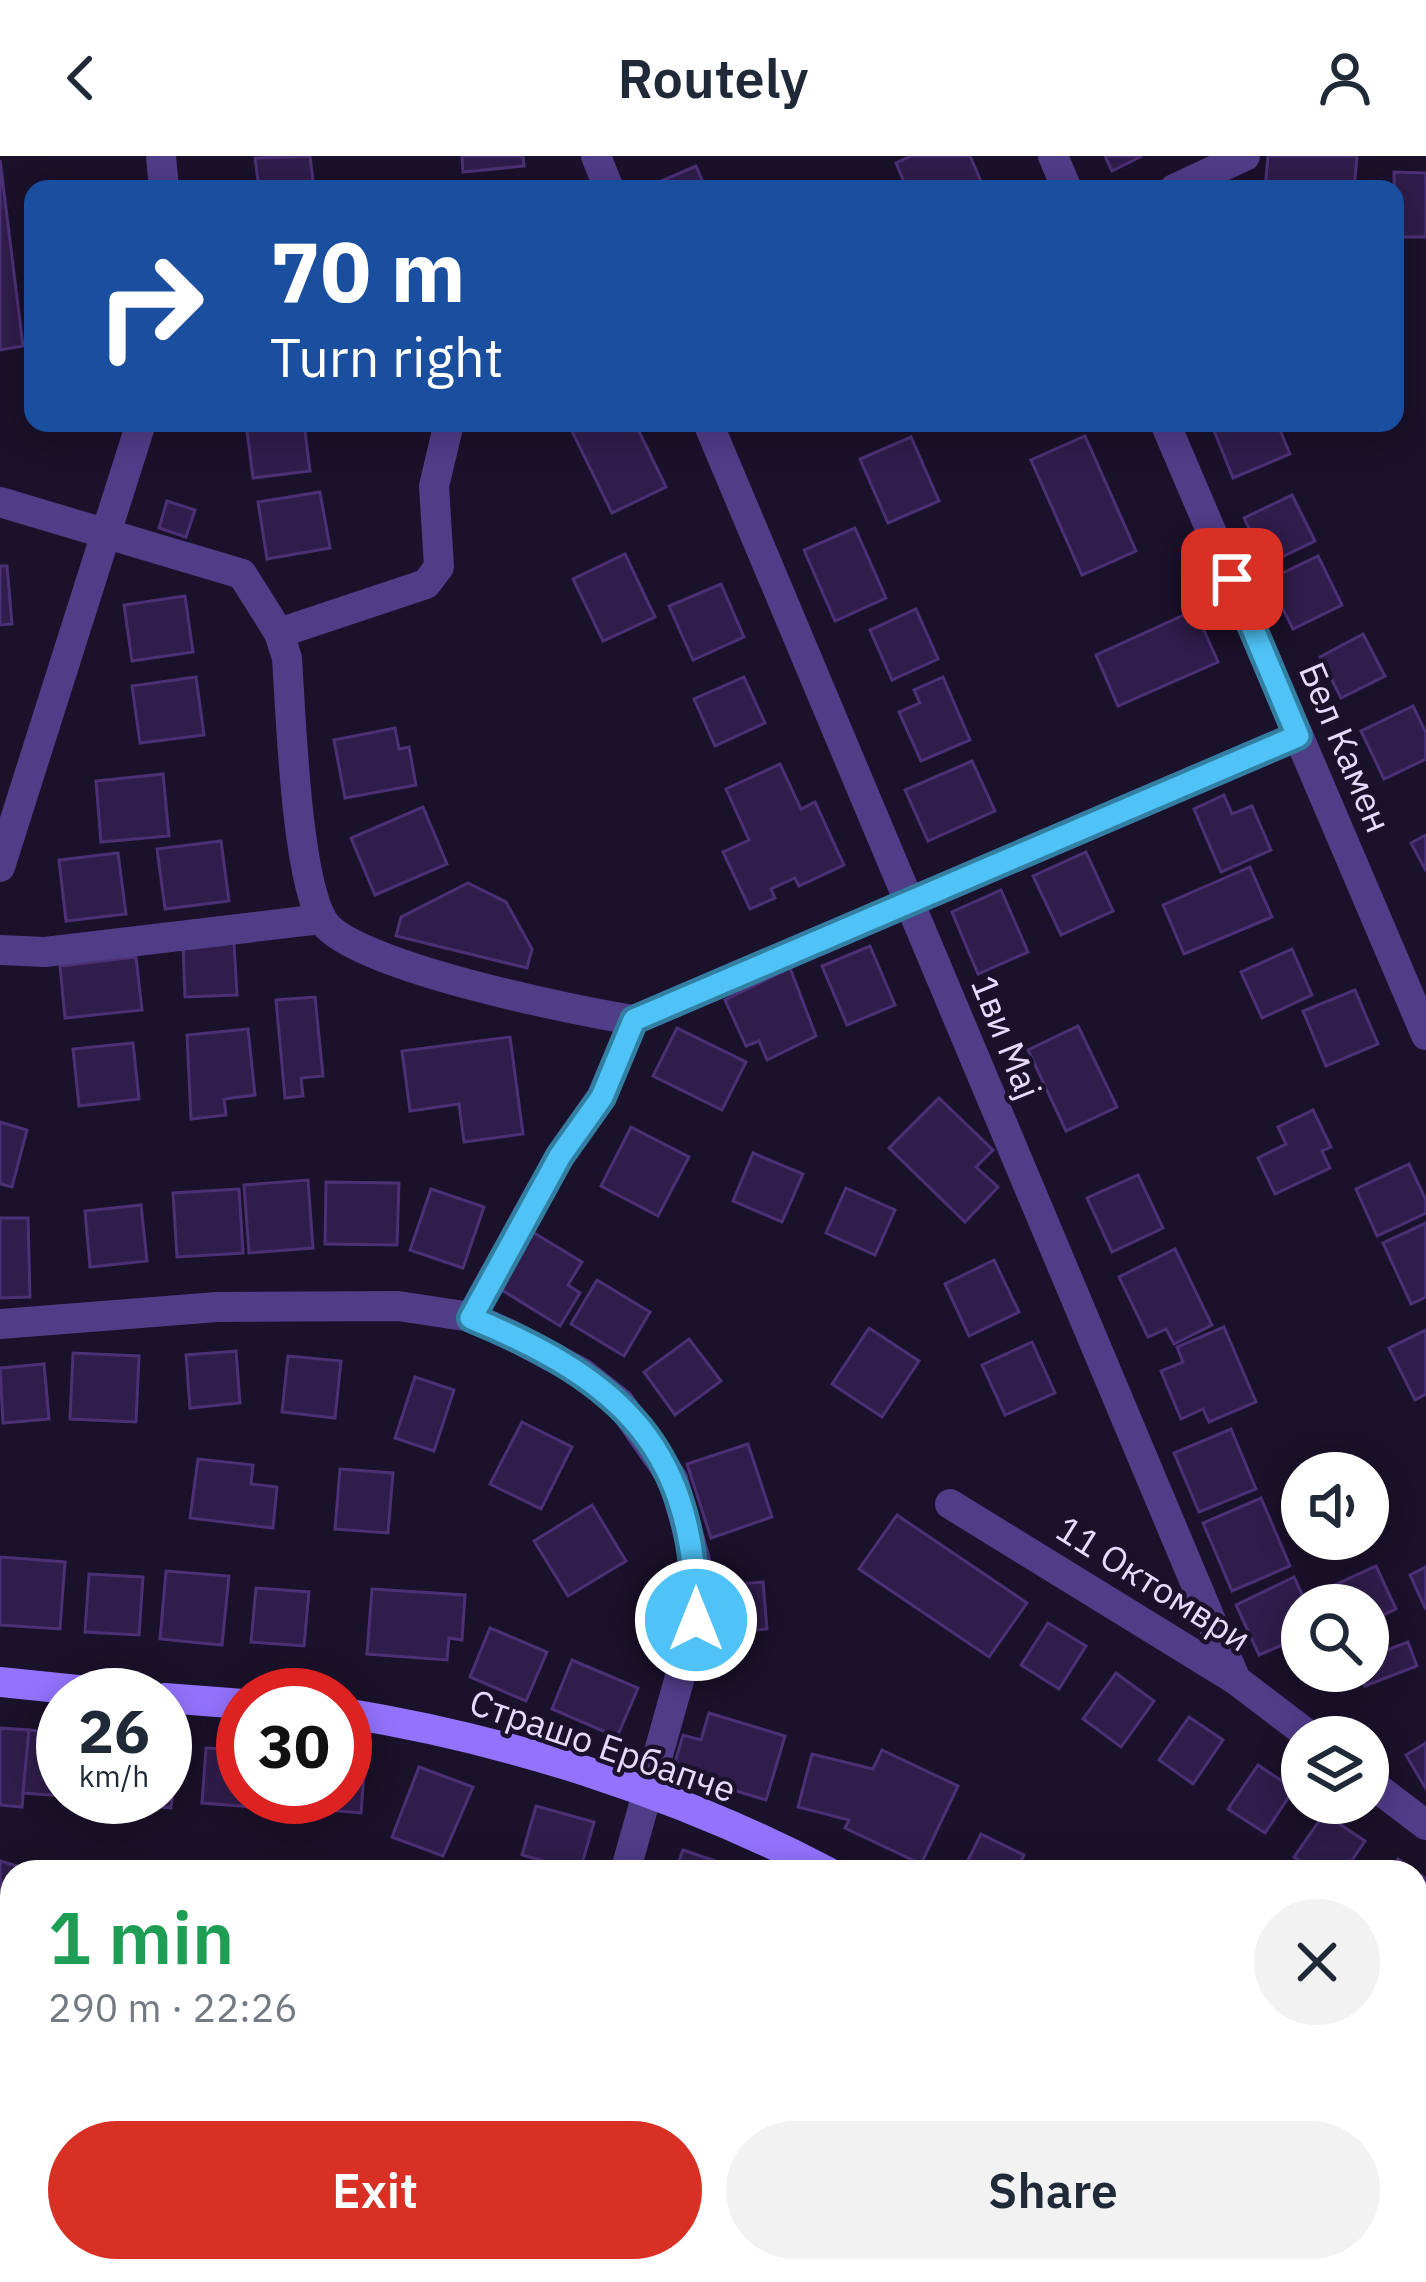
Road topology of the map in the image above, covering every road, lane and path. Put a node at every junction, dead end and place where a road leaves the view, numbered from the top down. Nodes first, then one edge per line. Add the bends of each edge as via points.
1 (1245, 156) edge
2 (1193, 180) edge
3 (138, 432) edge
4 (447, 432) edge
5 (712, 432) edge
6 (1170, 432) edge
7 (0, 502) edge
8 (105, 537) junction
9 (279, 633) junction
10 (1298, 736) junction
11 (0, 867) edge
12 (910, 904) junction
13 (321, 919) junction
14 (0, 950) edge
15 (634, 1020) junction
16 (1426, 1035) edge
17 (471, 1318) junction
18 (0, 1324) edge
19 (950, 1504) dead end
20 (1236, 1680) junction
21 (0, 1682) edge
22 (36, 1686) edge
23 (1283, 1716) edge
24 (372, 1719) edge
25 (648, 1796) junction
26 (1389, 1797) edge
27 (1426, 1825) edge
28 (629, 1860) edge
29 (800, 1860) edge

1 - 2 street
3 - 8 street
4 - 9 street via 434,486 439,567 425,584
5 - 12 street, 1ви Мај
6 - 10 street, Бел Камен
7 - 8 street
8 - 9 street via 242,574
8 - 11 street
9 - 13 street via 303,843
10 - 12 street
10 - 16 street, Бел Камен
12 - 15 street
12 - 20 street, 1ви Мај
13 - 14 street via 45,952
13 - 15 street via 352,944 390,959 562,1009
15 - 17 street via 602,1097 560,1156
17 - 18 street via 335,1302
17 - 25 street via 544,1349 620,1403 673,1479 696,1561 696,1620
19 - 20 street, 11 Октомври
20 - 23 street, 11 Октомври
21 - 22 main road
24 - 25 main road, Страшо Ербапче via 482,1738
25 - 28 street
25 - 29 main road, Страшо Ербапче
26 - 27 street

